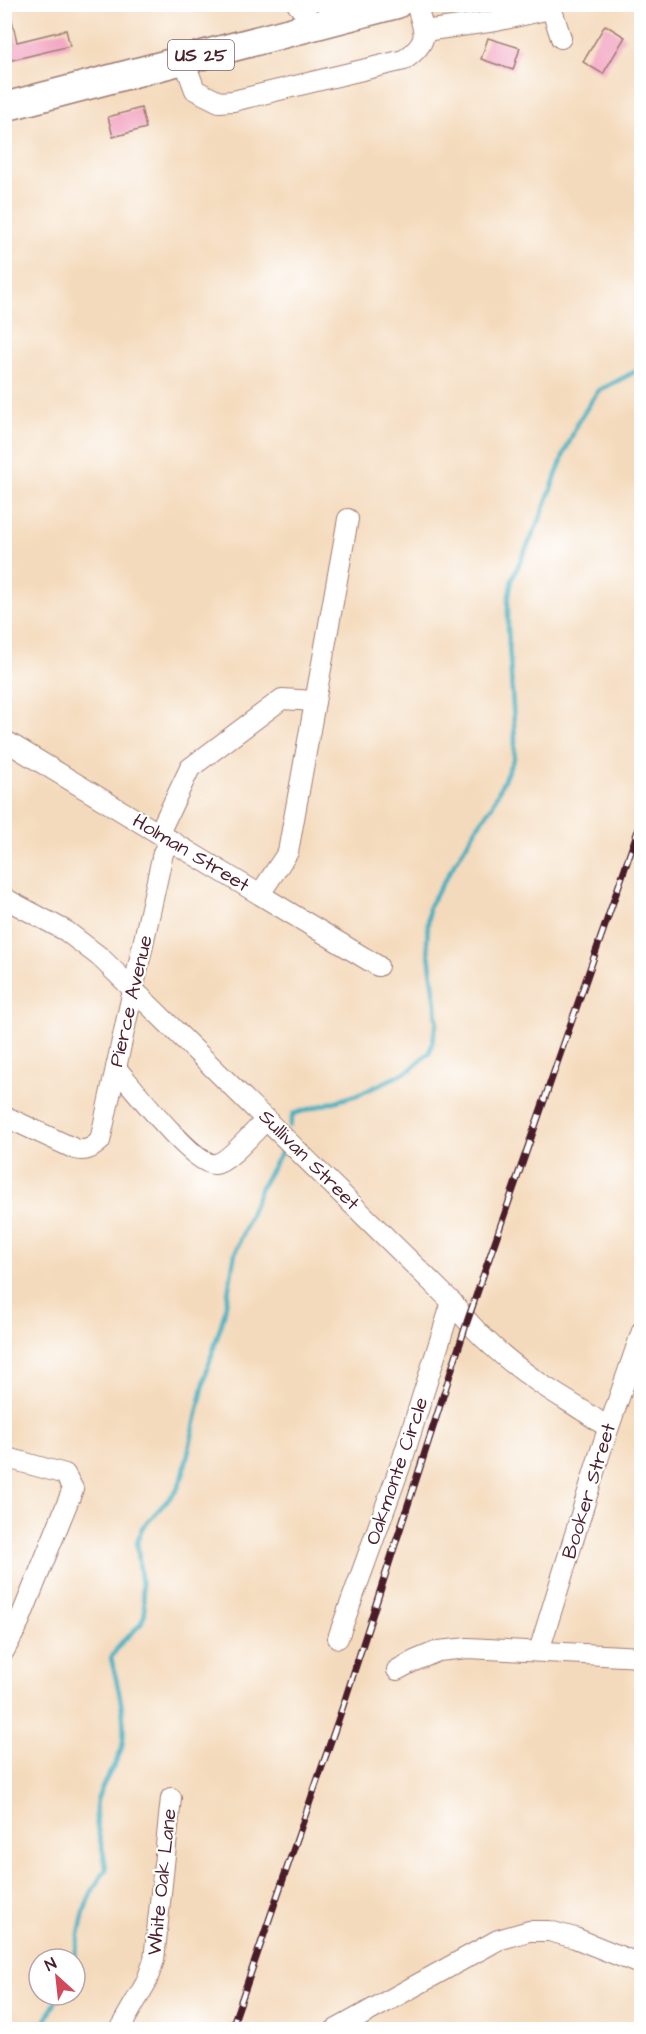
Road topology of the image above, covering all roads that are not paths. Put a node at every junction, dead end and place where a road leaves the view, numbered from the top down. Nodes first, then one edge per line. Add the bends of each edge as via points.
1 (397, 4) edge
2 (416, 4) edge
3 (550, 7) edge
4 (306, 15) edge
5 (424, 31) junction
6 (561, 38) dead end
7 (184, 60) junction
8 (4, 107) edge
9 (348, 519) dead end
10 (315, 701) junction
11 (5, 745) edge
12 (164, 836) junction
13 (260, 894) junction
14 (4, 898) edge
15 (378, 966) dead end
16 (134, 988) junction
17 (116, 1068) junction
18 (4, 1116) edge
19 (267, 1119) junction
20 (452, 1302) junction
21 (642, 1331) edge
22 (608, 1428) junction
23 (4, 1457) edge
24 (338, 1638) dead end
25 (4, 1651) edge
26 (539, 1651) junction
27 (642, 1657) edge
28 (397, 1670) dead end
29 (171, 1798) dead end
30 (642, 1965) edge
31 (119, 2030) edge
32 (335, 2030) edge

1 - 4 highway, US 25
2 - 5 street
3 - 5 street via 496,21
3 - 6 street
4 - 7 highway, US 25
5 - 7 street via 423,42 404,60 233,101 219,102 195,90
7 - 8 highway, US 25
9 - 10 street
10 - 12 street, Pierce Avenue via 282,699 190,768
10 - 13 street via 288,852
11 - 12 street, Holman Street
12 - 13 street, Holman Street
12 - 16 street, Pierce Avenue via 164,854
13 - 15 street, Holman Street
14 - 16 street, Sullivan Street via 66,931
16 - 17 street, Pierce Avenue
16 - 19 street, Sullivan Street
17 - 18 street, Pierce Avenue via 100,1141 93,1147 80,1150
17 - 19 street via 164,1124 208,1164 222,1162
19 - 20 street, Sullivan Street
20 - 22 street, Sullivan Street via 467,1322 512,1361
20 - 24 street, Oakmonte Circle via 402,1461
21 - 22 street, Booker Street
22 - 26 street, Booker Street
23 - 25 street via 65,1474 73,1490
26 - 27 street
26 - 28 street via 451,1649 424,1656
29 - 31 street, White Oak Lane via 154,1960 146,1983
30 - 32 street via 575,1938 549,1931 529,1931 476,1952

